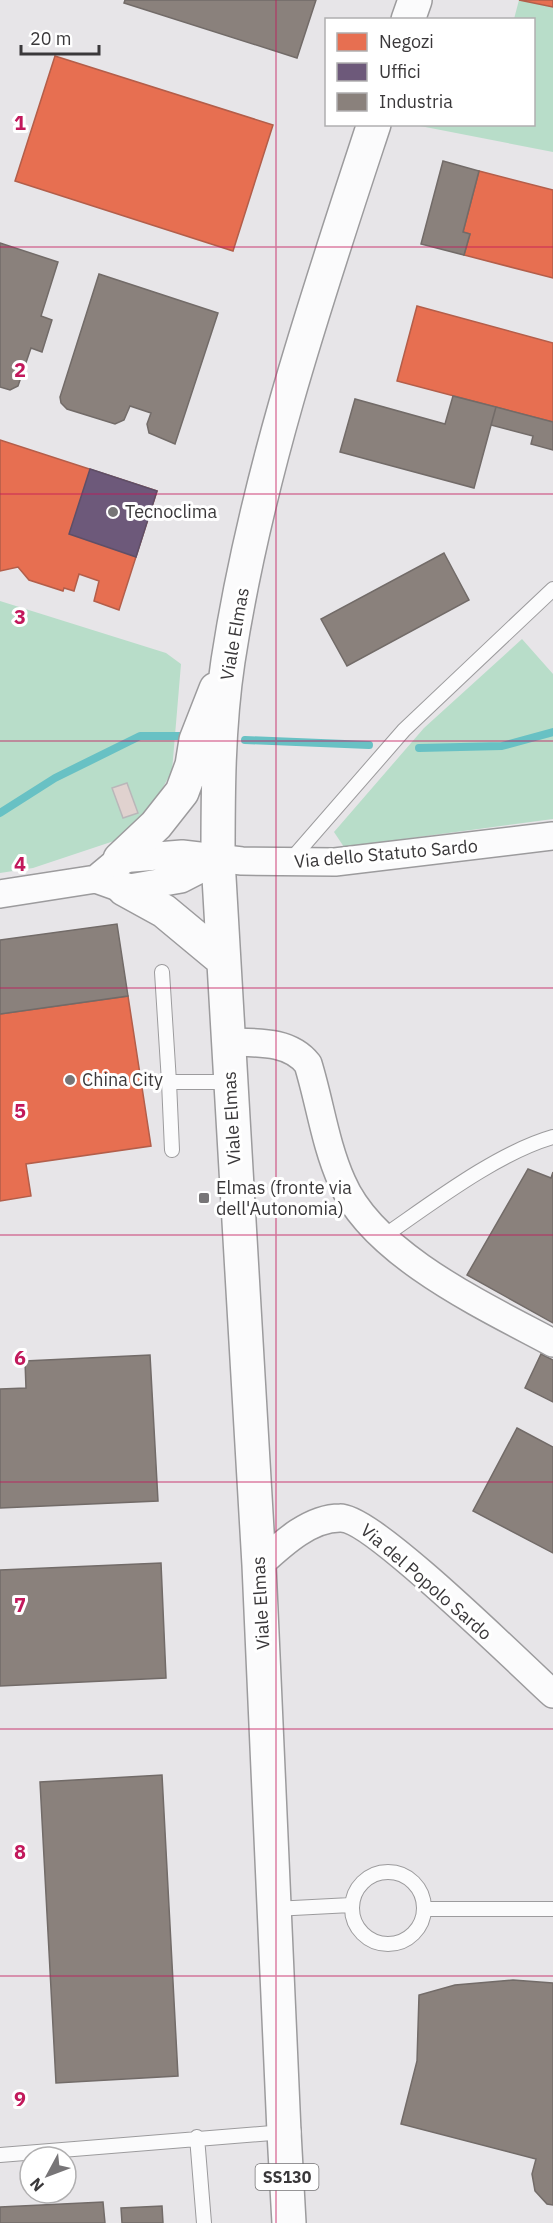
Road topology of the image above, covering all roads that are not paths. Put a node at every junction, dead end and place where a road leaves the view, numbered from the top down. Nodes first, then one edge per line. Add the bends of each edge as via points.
1 (415, 0) edge
2 (409, 18) edge
3 (373, 126) edge
4 (553, 589) edge
5 (229, 657) junction
6 (553, 836) edge
7 (218, 860) junction
8 (287, 863) junction
9 (113, 876) junction
10 (0, 894) edge
11 (223, 960) junction
12 (162, 972) dead end
13 (228, 1042) junction
14 (169, 1082) junction
15 (231, 1082) junction
16 (553, 1137) edge
17 (172, 1150) dead end
18 (384, 1236) junction
19 (553, 1343) edge
20 (259, 1565) junction
21 (553, 1694) edge
22 (351, 1905) junction
23 (274, 1909) junction
24 (424, 1909) junction
25 (553, 1909) edge
26 (284, 2132) junction
27 (197, 2137) junction
28 (0, 2155) edge
29 (204, 2223) edge
30 (289, 2223) edge

1 - 2 main road
3 - 5 main road, Viale Elmas via 289,392 254,531
4 - 8 lane via 404,730
5 - 7 main road, Viale Elmas via 218,778
5 - 9 main road via 196,740 182,792
6 - 8 street, Via dello Statuto Sardo via 335,862
7 - 8 street, Via dello Statuto Sardo
7 - 9 street, Via dello Statuto Sardo via 182,854
7 - 11 main road, Viale Elmas
9 - 10 street, Via dello Statuto Sardo
9 - 11 main road via 164,911
11 - 13 main road, Viale Elmas
12 - 14 lane
13 - 15 main road, Viale Elmas
13 - 18 street via 288,1048 300,1053 308,1064 342,1184
14 - 15 lane
14 - 17 lane
15 - 20 main road, Viale Elmas
16 - 18 lane via 507,1158
18 - 19 street via 404,1256 460,1293
20 - 21 street, Via del Popolo Sardo via 297,1534 321,1522 342,1517 357,1522 390,1546
20 - 23 main road, Viale Elmas
22 - 23 lane
22 - 24 lane via 354,1893 366,1879 396,1872 417,1885
22 - 24 lane via 352,1917 365,1937 387,1945 409,1939 423,1920
23 - 26 main road, Viale Elmas
24 - 25 lane
26 - 27 lane
26 - 30 main road, SS130
27 - 28 lane
27 - 29 lane

